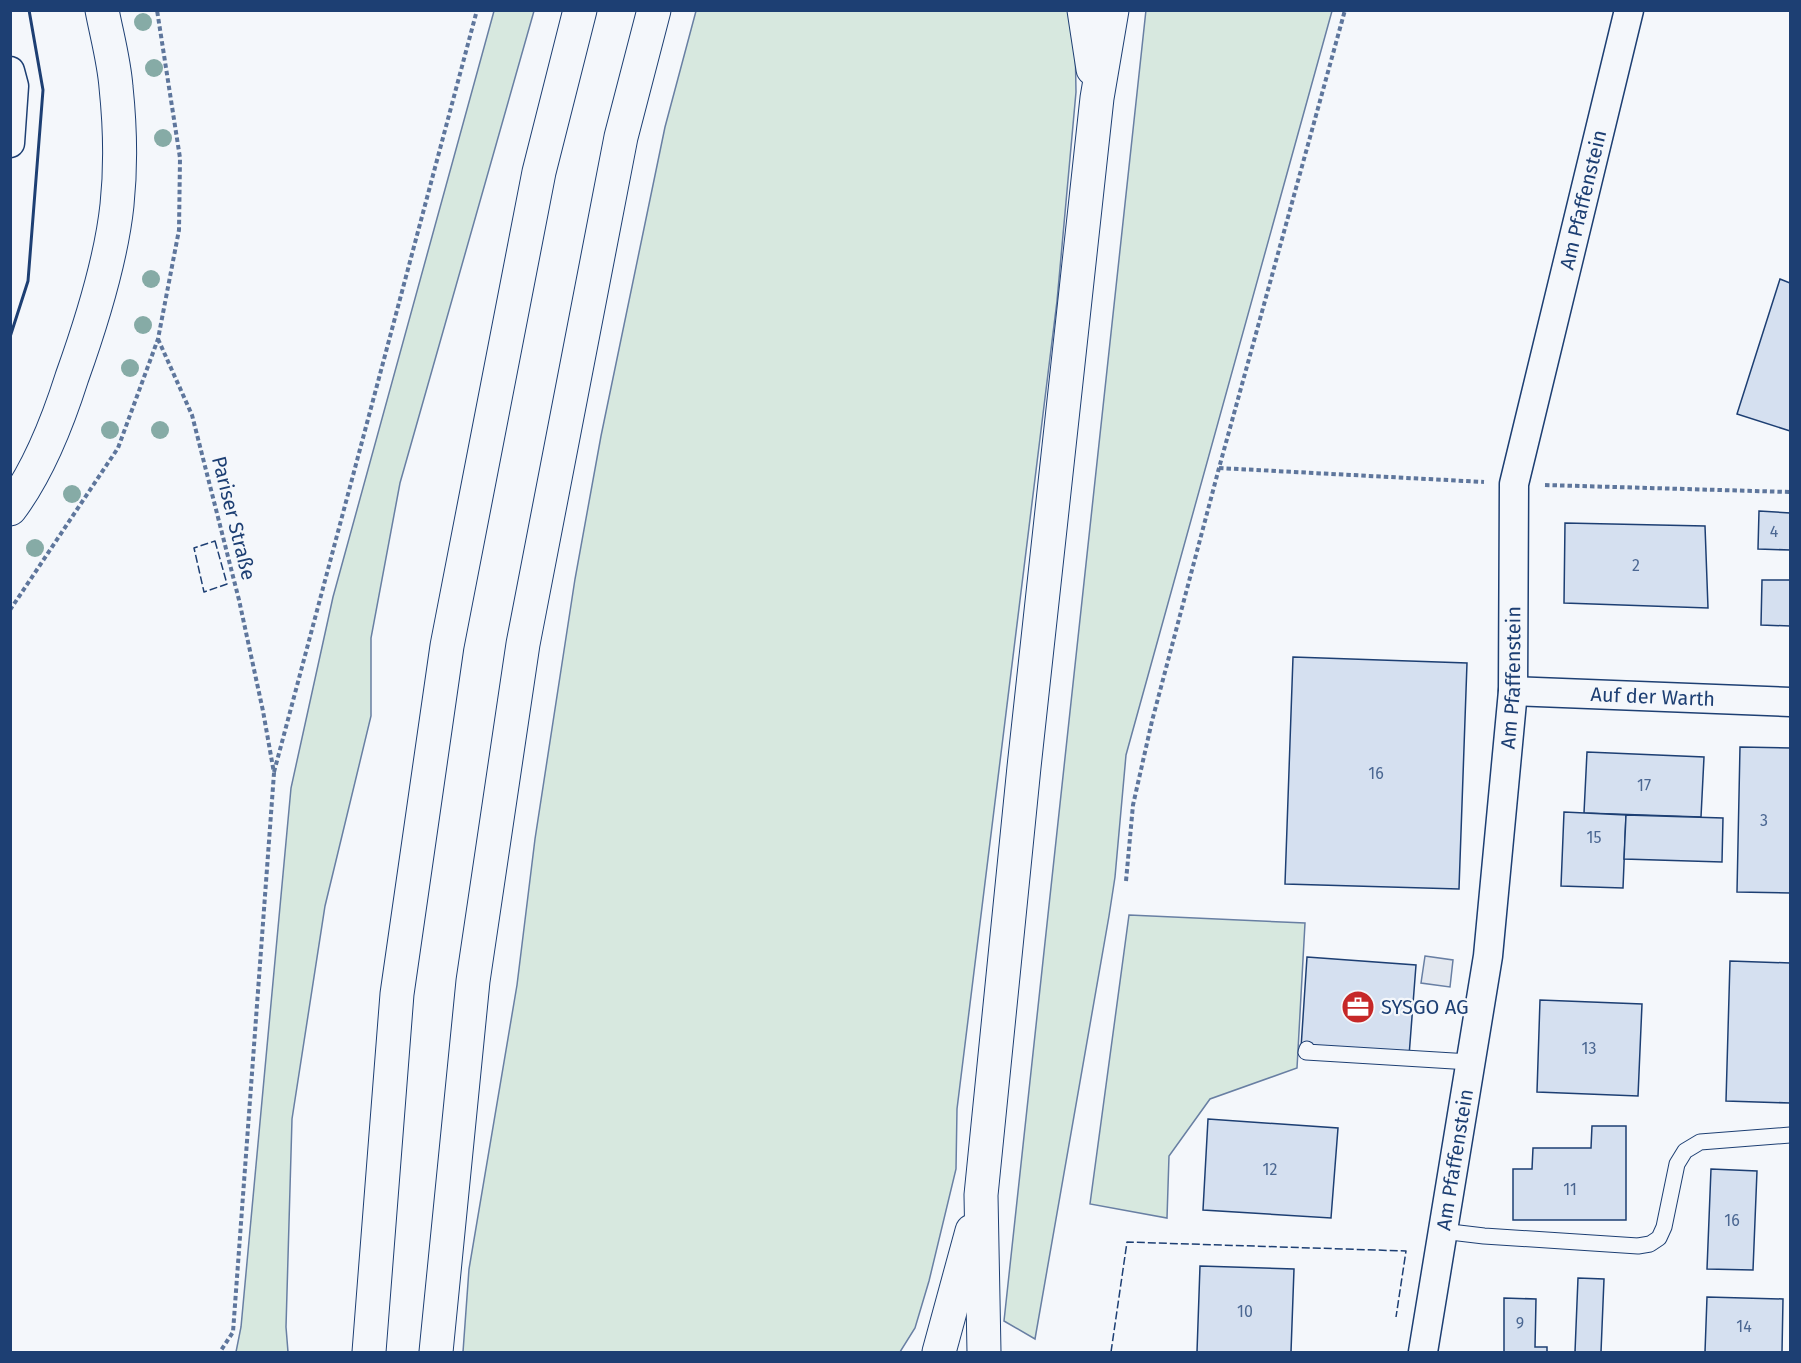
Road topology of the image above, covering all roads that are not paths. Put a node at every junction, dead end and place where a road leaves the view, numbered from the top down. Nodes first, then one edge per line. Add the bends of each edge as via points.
1 (102, 10) edge
2 (580, 10) edge
3 (654, 10) edge
4 (675, 10) edge
5 (1084, 10) edge
6 (1112, 10) edge
7 (1629, 10) edge
8 (10, 71) edge
9 (1097, 98) junction
10 (621, 137) junction
11 (10, 143) edge
12 (10, 509) edge
13 (1513, 691) junction
14 (1791, 702) edge
15 (1307, 1049) dead end
16 (1470, 1062) junction
17 (1791, 1135) edge
18 (981, 1195) junction
19 (1443, 1231) junction
20 (985, 1352) edge
21 (369, 1353) edge
22 (436, 1353) edge
23 (939, 1353) edge
24 (1423, 1353) edge

1 - 12 main road via 116,85 119,141 115,217 86,338 58,420
2 - 21 main road via 539,172 447,646 397,994
3 - 10 main road
4 - 10 main road
5 - 9 main road
6 - 9 main road
7 - 13 street, Am Pfaffenstein via 1514,484
8 - 11 street via 14,86
9 - 18 main road via 1023,767
10 - 22 main road via 521,656 473,981
13 - 14 street, Auf der Warth
13 - 16 street, Am Pfaffenstein via 1488,956
15 - 16 lane via 1306,1052
16 - 19 street, Am Pfaffenstein
17 - 19 lane via 1700,1142 1685,1151 1677,1164 1664,1227 1659,1238 1650,1244
18 - 20 main road
18 - 23 main road
19 - 24 street, Am Pfaffenstein

